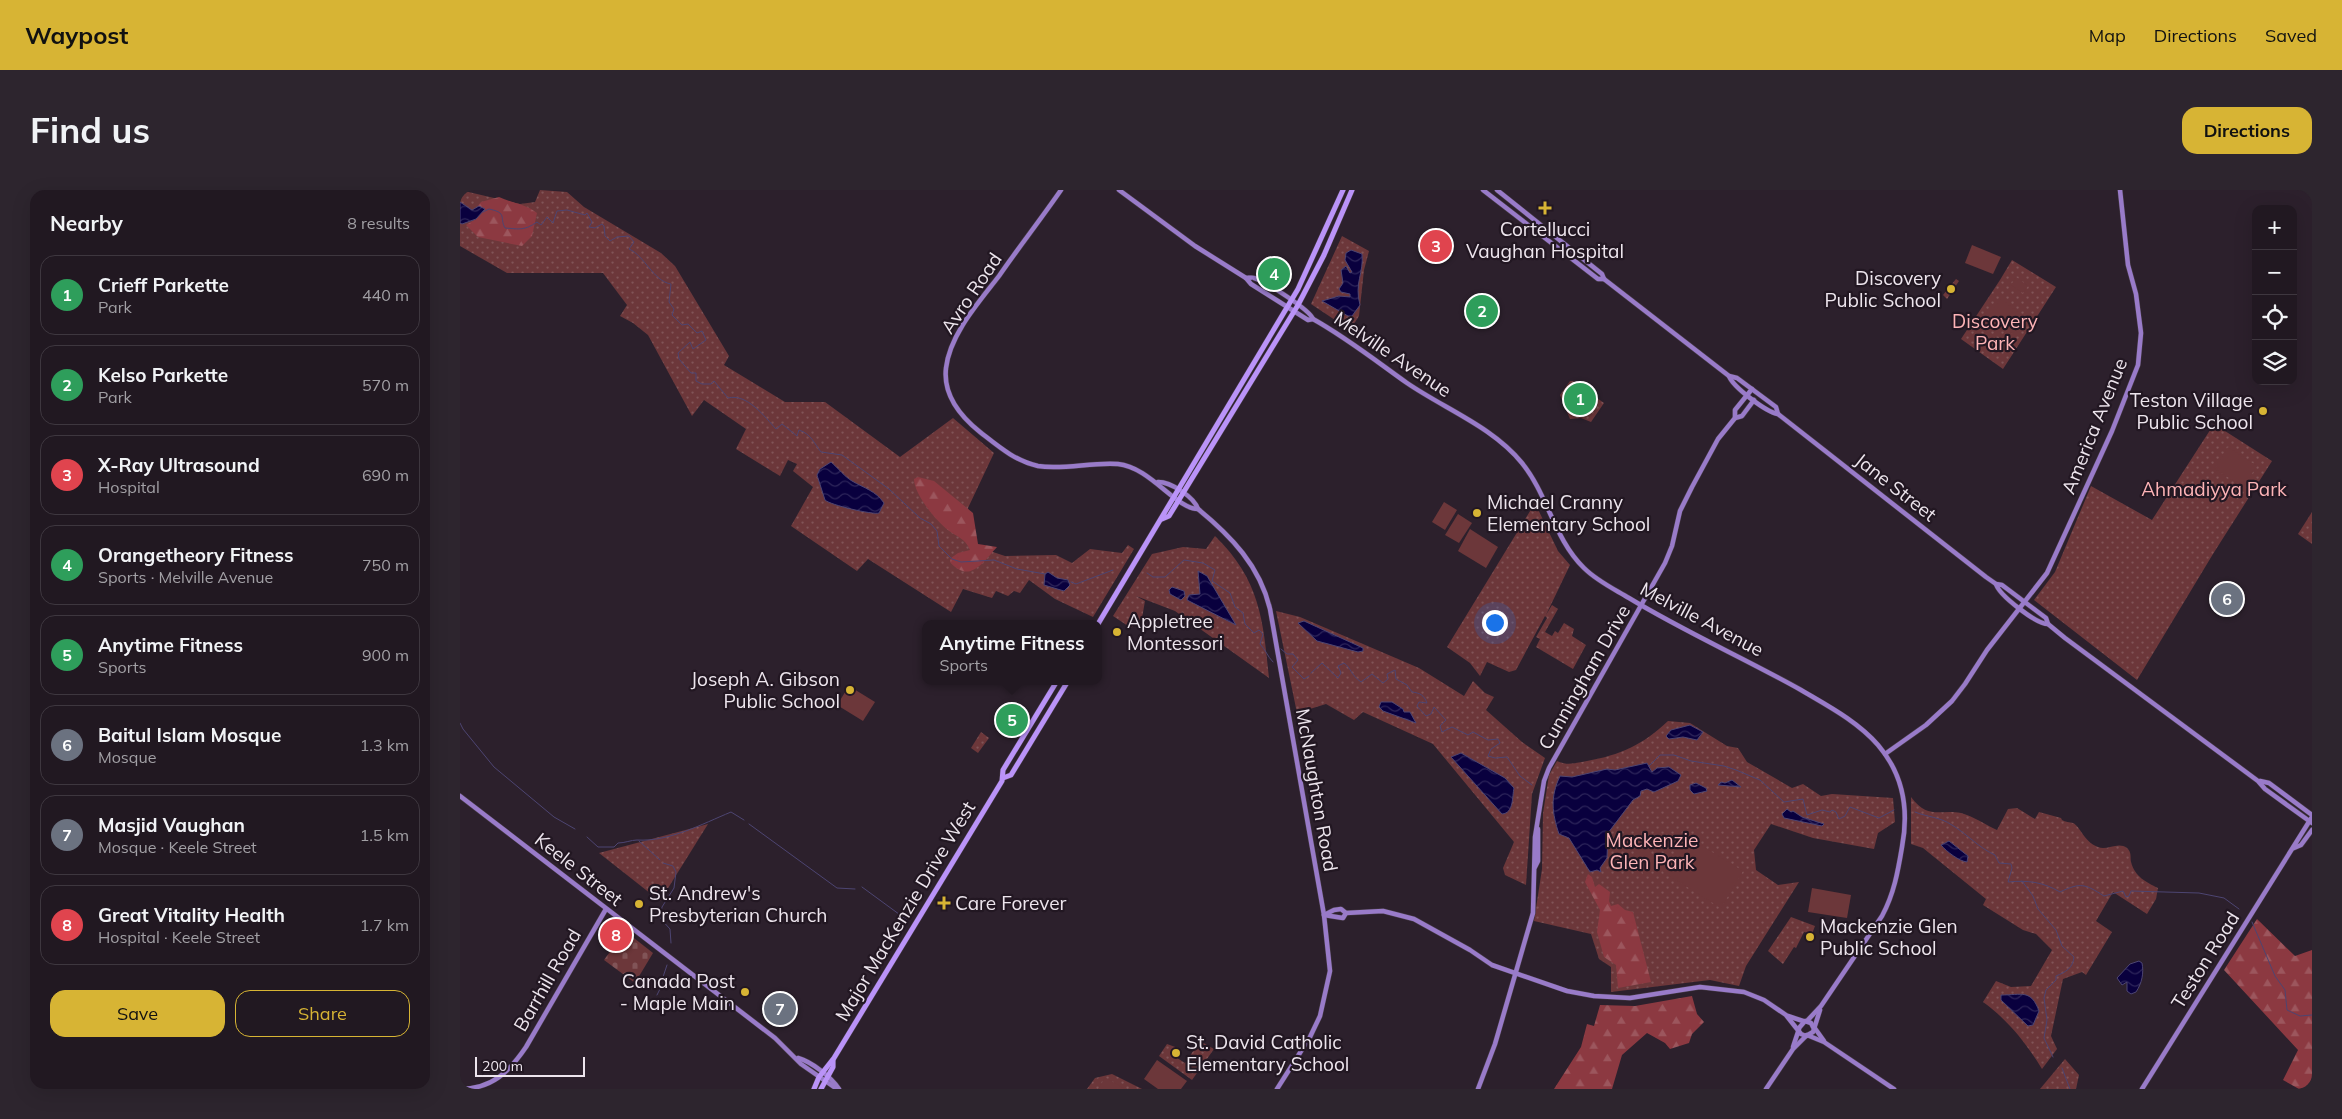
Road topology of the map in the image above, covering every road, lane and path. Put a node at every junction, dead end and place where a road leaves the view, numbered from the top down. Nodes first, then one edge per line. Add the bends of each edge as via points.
1 (1061, 190) edge
2 (1118, 190) edge
3 (1343, 190) edge
4 (1352, 190) edge
5 (1483, 190) edge
6 (1497, 190) edge
7 (2120, 190) edge
8 (1246, 278) junction
9 (1604, 279) junction
10 (1292, 300) junction
11 (1298, 305) junction
12 (1288, 306) junction
13 (1294, 311) junction
14 (1314, 319) junction
15 (1729, 376) junction
16 (1752, 389) junction
17 (1747, 395) junction
18 (1754, 400) junction
19 (1778, 414) junction
20 (1734, 418) junction
21 (1158, 482) junction
22 (1177, 489) junction
23 (1182, 493) junction
24 (1173, 496) junction
25 (1178, 499) junction
26 (1198, 509) junction
27 (1162, 519) junction
28 (1996, 584) junction
29 (2024, 602) junction
30 (1641, 606) junction
31 (2019, 607) junction
32 (1100, 620) edge
33 (2048, 624) junction
34 (1055, 685) edge
35 (1066, 685) edge
36 (1885, 754) junction
37 (1003, 778) junction
38 (460, 796) edge
39 (2311, 819) edge
40 (2312, 830) edge
41 (2294, 848) junction
42 (606, 908) junction
43 (1346, 913) junction
44 (1324, 915) junction
45 (1515, 974) junction
46 (1821, 1006) junction
47 (1786, 1015) junction
48 (1805, 1021) junction
49 (1813, 1027) junction
50 (1799, 1029) junction
51 (1806, 1036) junction
52 (1824, 1042) junction
53 (1793, 1049) junction
54 (833, 1060) junction
55 (820, 1075) junction
56 (827, 1080) junction
57 (460, 1088) edge
58 (814, 1089) edge
59 (821, 1089) edge
60 (838, 1089) edge
61 (1277, 1089) edge
62 (1478, 1089) edge
63 (1766, 1089) edge
64 (1894, 1089) edge
65 (2142, 1089) edge

1 - 21 street, Avro Road via 959,334 946,366 948,389 954,405 967,420 1019,460 1051,467 1128,466
2 - 8 street, Melville Avenue via 1195,246
3 - 10 main road via 1311,265
4 - 11 main road
5 - 9 street, Jane Street via 1598,279
6 - 9 street, Jane Street via 1602,274
7 - 29 street, America Avenue via 2130,273 2140,318 2138,365 2061,547 2047,573
8 - 10 street, Melville Avenue via 1254,277
8 - 12 street, Melville Avenue
9 - 15 street, Jane Street
10 - 11 street, Melville Avenue
10 - 12 main road
11 - 13 main road
11 - 14 street, Melville Avenue
12 - 13 street, Melville Avenue
12 - 22 main road
13 - 14 street, Melville Avenue via 1308,320
13 - 23 main road
14 - 30 street, Melville Avenue via 1408,384 1499,440 1524,466 1563,540 1584,568
15 - 16 street, Jane Street
15 - 17 street, Jane Street via 1732,383
16 - 17 street, Cunningham Drive
16 - 19 street, Jane Street via 1776,407
17 - 18 street, Jane Street
17 - 20 street, Cunningham Drive via 1735,410
18 - 19 street, Jane Street
18 - 20 street, Cunningham Drive via 1742,416
19 - 28 street, Jane Street
20 - 30 street, Cunningham Drive via 1718,439 1680,511 1670,552
21 - 22 street, Avro Road
21 - 24 street, Avro Road via 1161,489
22 - 23 street, Avro Road
22 - 24 main road
23 - 25 main road
23 - 26 street, McNaughton Road via 1196,503
24 - 25 street, Avro Road
24 - 27 main road
25 - 26 street, McNaughton Road via 1191,509
25 - 27 main road via 1169,516
26 - 44 street, McNaughton Road via 1243,552 1267,598
27 - 32 main road
28 - 29 street, Jane Street
28 - 31 street, Jane Street via 1998,591
29 - 31 street, America Avenue
29 - 33 street, Jane Street via 2046,618
30 - 36 street, Melville Avenue via 1758,665 1818,700 1858,725
30 - 45 street, Cunningham Drive via 1544,781 1538,822 1533,913
31 - 33 street, Jane Street via 2041,624
31 - 36 street, America Avenue via 1945,709
33 - 39 street, Jane Street via 2180,724 2258,780 2269,783
34 - 37 main road, Major MacKenzie Drive West via 1003,770
35 - 37 main road, Major MacKenzie Drive West via 1011,775
36 - 46 street, Melville Avenue via 1904,793 1904,836 1898,876 1882,916
37 - 54 main road, Major MacKenzie Drive West
38 - 42 street, Keele Street
39 - 41 street, Teston Road
40 - 41 street, Teston Road via 2301,845
41 - 65 street, Teston Road
42 - 55 street, Keele Street via 776,1038 801,1064
42 - 57 street, Barrhill Road via 511,1069 486,1085
43 - 44 street via 1342,909
43 - 44 street via 1343,918
43 - 45 street via 1383,911 1414,919 1492,966
44 - 61 street, McNaughton Road via 1330,956 1327,994 1310,1037
45 - 47 street via 1567,991 1612,998 1700,987 1728,988 1754,996
45 - 62 street, Cunningham Drive via 1493,1051
46 - 48 street, Melville Avenue
46 - 49 street, Melville Avenue
47 - 48 street
47 - 50 street
48 - 49 street
48 - 50 street
49 - 51 street via 1813,1032
49 - 52 street
50 - 51 street
50 - 53 street
51 - 52 street
51 - 53 street
52 - 64 street
53 - 63 street
54 - 55 main road, Major MacKenzie Drive West
54 - 56 main road, Major MacKenzie Drive West
55 - 56 street, Keele Street
55 - 58 main road, Major MacKenzie Drive West
56 - 59 main road, Major MacKenzie Drive West
56 - 60 street, Keele Street

